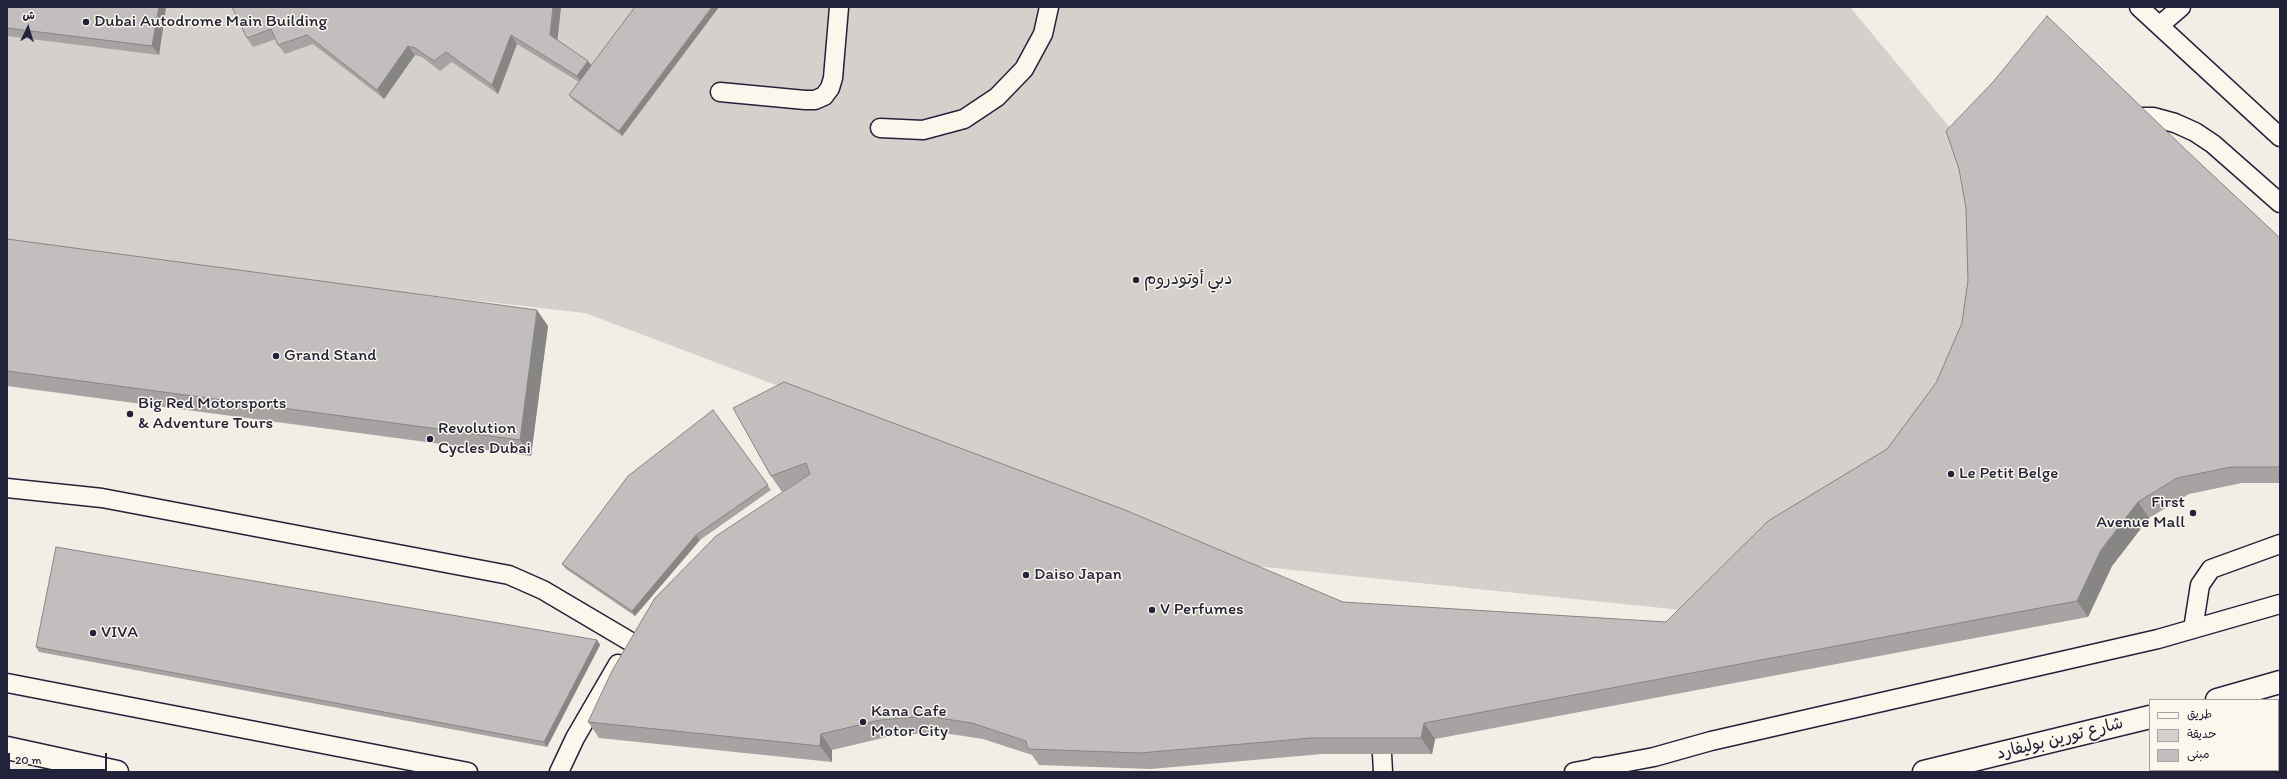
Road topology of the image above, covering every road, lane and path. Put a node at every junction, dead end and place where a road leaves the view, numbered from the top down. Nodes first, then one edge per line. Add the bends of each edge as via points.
1 (839, 7) edge
2 (1049, 7) edge
3 (2139, 7) edge
4 (2181, 7) edge
5 (2160, 26) junction
6 (720, 92) dead end
7 (2131, 116) edge
8 (880, 128) dead end
9 (2280, 137) edge
10 (2280, 203) edge
11 (7, 488) edge
12 (2280, 544) edge
13 (2280, 604) edge
14 (2193, 629) junction
15 (2280, 682) edge
16 (7, 683) edge
17 (2220, 699) edge
18 (2149, 717) edge
19 (7, 748) edge
20 (1382, 754) edge
21 (1596, 770) edge
22 (117, 772) edge
23 (468, 772) edge
24 (559, 772) edge
25 (1383, 772) edge
26 (1574, 772) edge
27 (1924, 772) edge

1 - 6 lane via 833,78 824,96 815,100 804,100
2 - 8 lane via 1043,34 1024,69 997,98 964,119 923,130
3 - 5 lane
4 - 5 lane
5 - 9 lane
7 - 10 lane via 2175,123 2195,132 2213,144
11 - 24 lane via 102,498 509,575 636,636 575,738
12 - 14 lane via 2211,569 2200,585
13 - 14 lane
14 - 21 lane
15 - 17 main road
16 - 23 lane
18 - 27 main road, شارع تورين بوليفارد
19 - 22 main road
20 - 25 lane
21 - 26 lane

